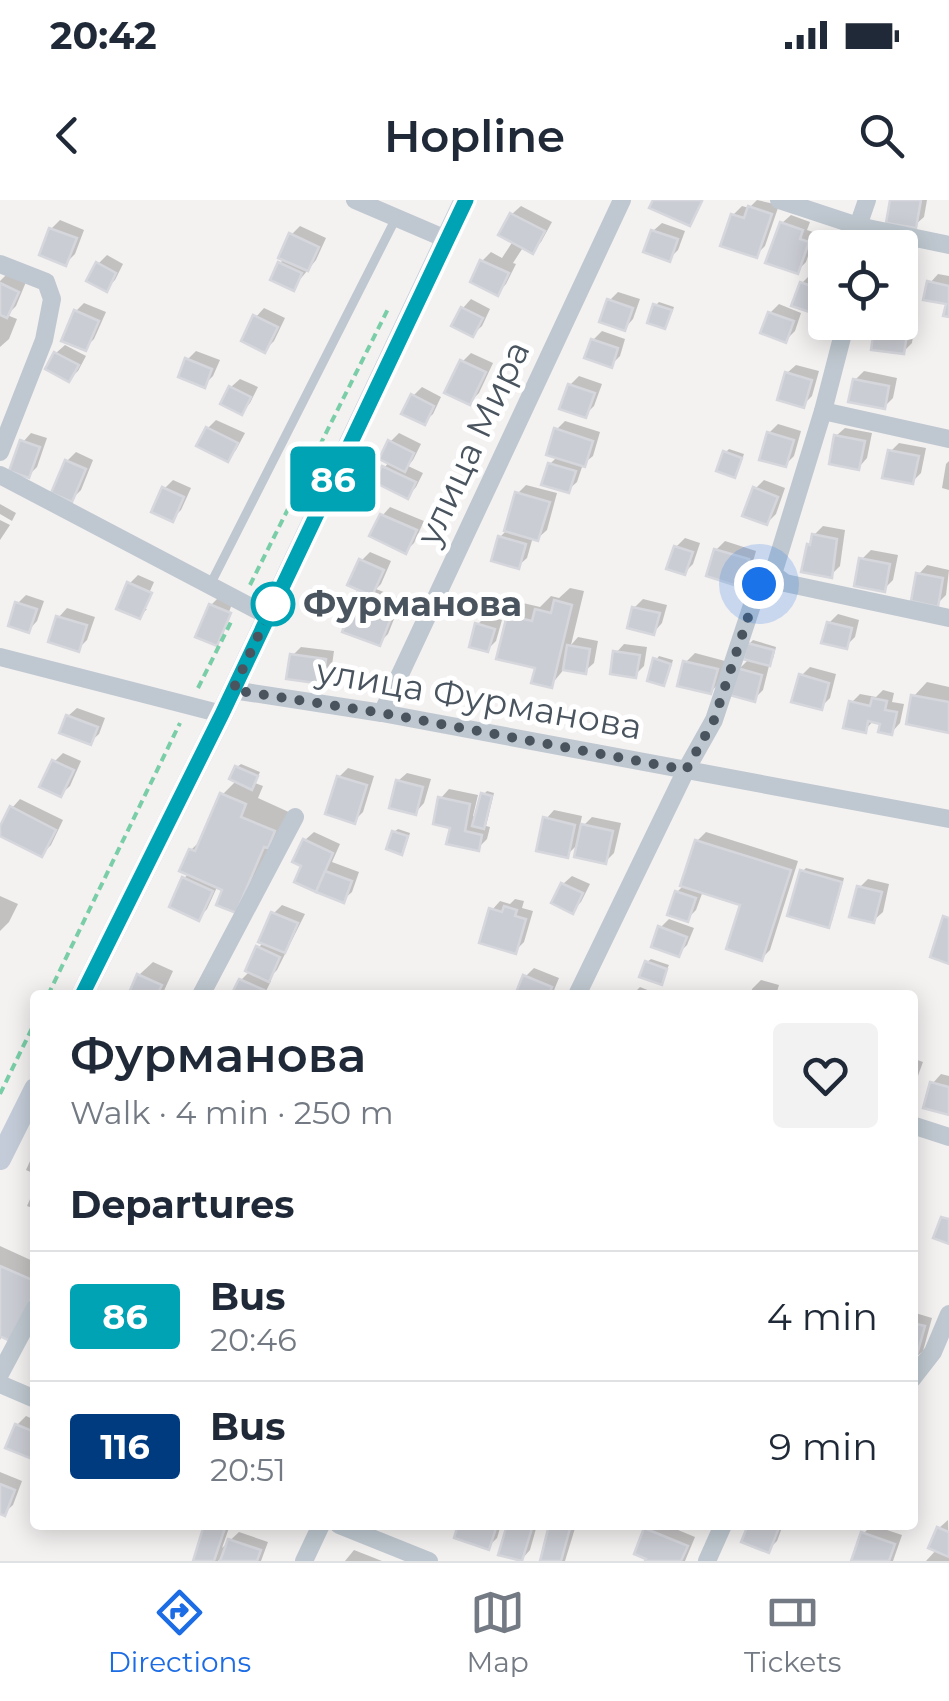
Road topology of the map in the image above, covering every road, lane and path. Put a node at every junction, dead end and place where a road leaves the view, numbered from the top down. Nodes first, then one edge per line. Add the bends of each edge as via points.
1 (354, 200) edge
2 (466, 200) edge
3 (622, 200) edge
4 (779, 200) edge
5 (868, 200) edge
6 (396, 218) junction
7 (858, 226) junction
8 (858, 230) edge
9 (446, 239) junction
10 (949, 245) edge
11 (0, 264) edge
12 (842, 340) edge
13 (824, 411) junction
14 (949, 439) edge
15 (0, 452) edge
16 (0, 475) edge
17 (773, 574) junction
18 (210, 585) junction
19 (268, 616) junction
20 (949, 618) edge
21 (0, 658) edge
22 (233, 690) junction
23 (382, 713) junction
24 (222, 714) junction
25 (686, 770) junction
26 (295, 817) dead end
27 (949, 819) edge
28 (84, 990) edge
29 (203, 990) edge
30 (579, 990) edge
31 (30, 1032) edge
32 (0, 1094) edge
33 (30, 1099) edge
34 (918, 1127) edge
35 (949, 1137) edge
36 (0, 1159) edge
37 (949, 1314) edge
38 (30, 1317) edge
39 (918, 1372) edge
40 (0, 1374) edge
41 (0, 1384) edge
42 (30, 1397) edge
43 (319, 1530) edge
44 (352, 1530) edge
45 (721, 1530) edge
46 (304, 1561) edge
47 (429, 1561) edge
48 (707, 1561) edge

1 - 6 street
2 - 9 main road
3 - 23 street, улица Мира
4 - 7 street
5 - 7 street
6 - 9 street
6 - 18 lane
7 - 8 street
7 - 10 street
9 - 19 main road
11 - 15 street via 46,282 52,299 44,340
12 - 13 street
13 - 14 street
13 - 17 street
16 - 18 street
17 - 20 street via 785,583
17 - 25 street via 759,584 714,720
18 - 19 street
19 - 22 main road
21 - 24 street
22 - 23 street, улица Фурманова
22 - 24 main road
23 - 25 street, улица Фурманова
24 - 28 main road
25 - 27 street, улица Фурманова
25 - 30 street
26 - 29 street
31 - 32 path
33 - 36 main road
34 - 35 street
37 - 39 street
38 - 40 street
41 - 42 street
43 - 46 street
44 - 47 street
45 - 48 street

